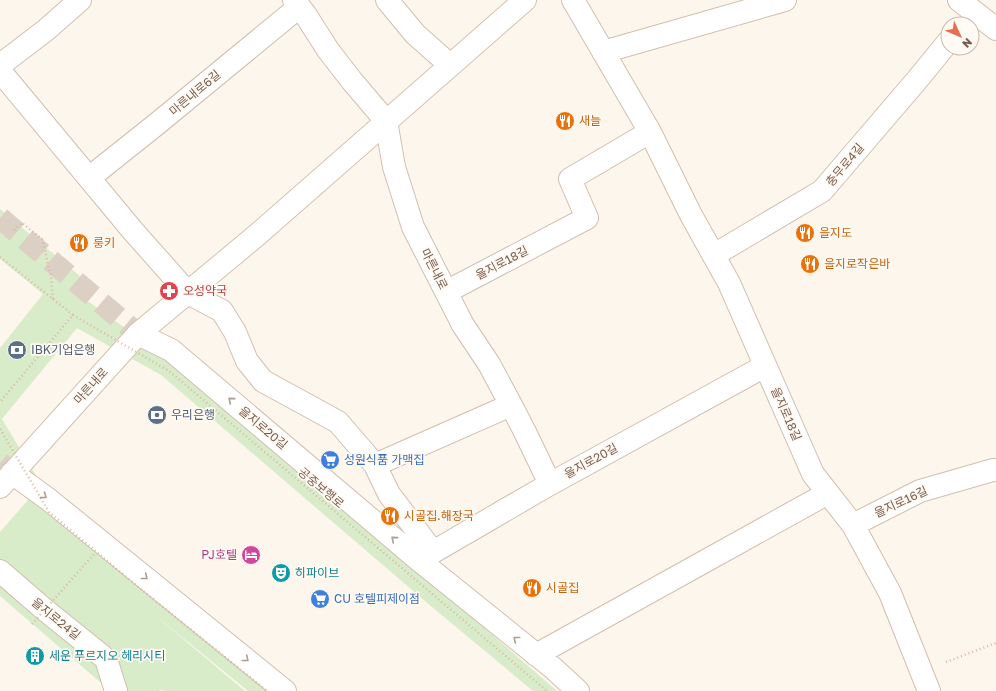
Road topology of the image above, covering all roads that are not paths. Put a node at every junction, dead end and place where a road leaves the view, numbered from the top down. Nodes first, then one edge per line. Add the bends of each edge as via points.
1 (80, 0) edge
2 (387, 0) edge
3 (525, 0) edge
4 (572, 0) edge
5 (785, 0) edge
6 (296, 3) edge
7 (969, 9) edge
8 (996, 29) edge
9 (603, 52) junction
10 (940, 52) edge
11 (0, 65) edge
12 (450, 66) junction
13 (0, 71) edge
14 (386, 121) junction
15 (650, 132) junction
16 (89, 178) junction
17 (714, 255) junction
18 (446, 292) junction
19 (188, 293) junction
20 (138, 334) junction
21 (765, 366) junction
22 (511, 405) junction
23 (375, 465) junction
24 (996, 470) edge
25 (6, 480) edge
26 (550, 484) junction
27 (828, 493) junction
28 (853, 524) junction
29 (426, 556) junction
30 (0, 571) edge
31 (536, 655) junction
32 (925, 682) edge
33 (116, 691) edge
34 (285, 691) edge
35 (578, 691) edge

1 - 11 street
2 - 12 street via 415,34
3 - 12 street, 마른내로
4 - 9 street, 을지로18길
5 - 9 street
6 - 14 street, 마른내로6길 via 328,50
6 - 16 street, 마른내로6길 via 158,123
7 - 8 street
9 - 15 street, 을지로18길
10 - 17 street, 충무로4길 via 822,191
12 - 14 street, 마른내로
13 - 16 street
14 - 18 street, 마른내로 via 394,167 413,227
14 - 19 street, 마른내로
15 - 17 street, 을지로18길
15 - 18 street, 을지로18길 via 570,179 587,218
16 - 19 street
17 - 21 street, 을지로18길
18 - 22 street, 마른내로
19 - 20 street, 마른내로
19 - 23 street via 222,311 235,332 247,361 263,381 338,422
20 - 25 street, 마른내로
29 -> 20 street, 을지로20길 via 171,350
21 - 26 street, 을지로20길
21 - 27 street, 을지로18길 via 813,474
22 - 23 street
22 - 26 street, 마른내로
23 - 29 street
24 - 28 street, 을지로16길 via 920,491
25 -> 34 street via 48,499
26 - 29 street, 을지로20길
27 - 28 street, 을지로18길
27 - 31 street
28 - 32 street, 을지로18길 via 890,593
31 -> 29 street, 을지로20길
30 - 33 street, 을지로24길 via 106,659
31 - 35 street, 을지로20길

